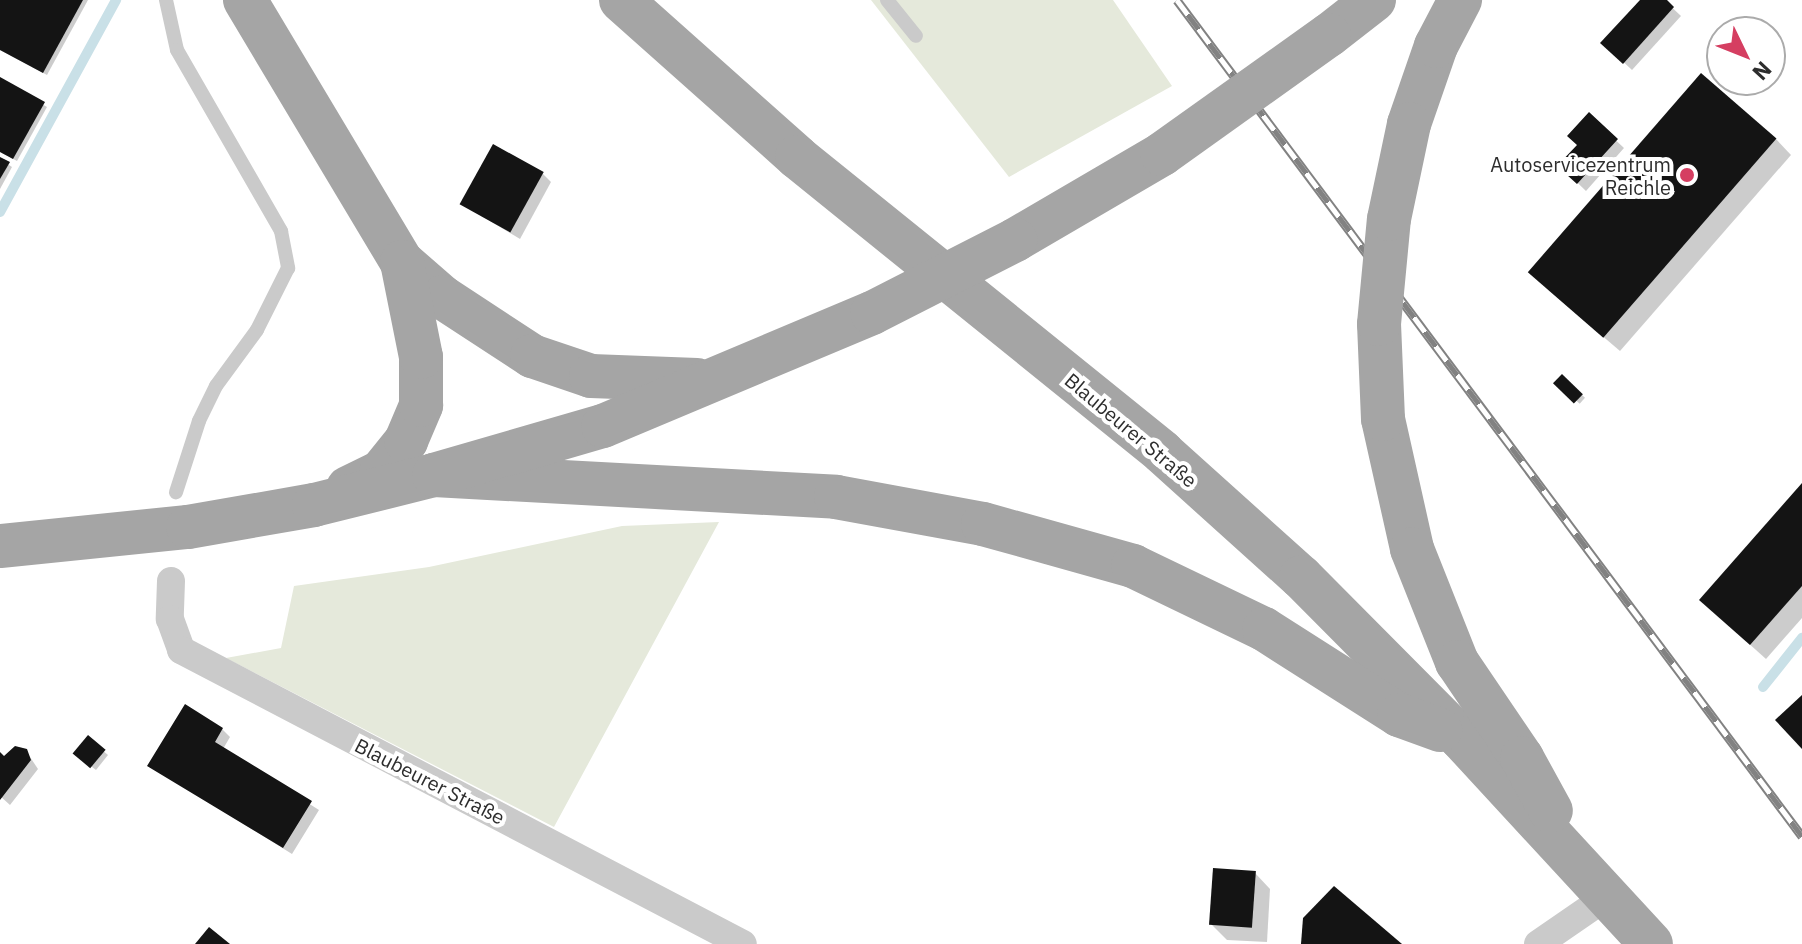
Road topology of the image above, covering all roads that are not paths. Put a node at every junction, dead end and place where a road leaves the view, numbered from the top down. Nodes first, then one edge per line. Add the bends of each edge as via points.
1 (166, 0) edge
2 (245, 0) edge
3 (621, 0) edge
4 (887, 0) edge
5 (1374, 0) edge
6 (1460, 0) edge
7 (916, 36) dead end
8 (402, 262) junction
9 (724, 379) junction
10 (434, 475) junction
11 (176, 492) dead end
12 (314, 505) junction
13 (0, 546) edge
14 (171, 581) dead end
15 (1461, 738) junction
16 (1578, 862) junction
17 (1609, 895) junction
18 (743, 944) edge
19 (1538, 944) edge
20 (1651, 944) edge

1 - 11 lane via 177,50 281,231 288,268 257,330 210,398
2 - 8 main road
3 - 15 main road, Blaubeurer Straße via 797,157 1162,452 1301,577
4 - 7 lane
5 - 9 main road, bridge via 1162,154 1015,240 872,313
6 - 16 main road, bridge via 1436,46 1409,124 1389,219 1379,324 1383,419 1412,549 1457,662 1522,758
8 - 9 main road via 483,327 532,356 591,376 659,382
8 - 12 main road via 421,357 421,405 406,441 381,472
9 - 10 main road via 603,426
10 - 12 main road
10 - 15 main road via 836,497 983,524 1133,566 1264,629 1399,715
12 - 13 main road via 188,527
14 - 18 street, Blaubeurer Straße via 170,619 181,650
15 - 16 main road, Blaubeurer Straße
16 - 17 main road, Blaubeurer Straße
17 - 19 street
17 - 20 main road, Blaubeurer Straße

